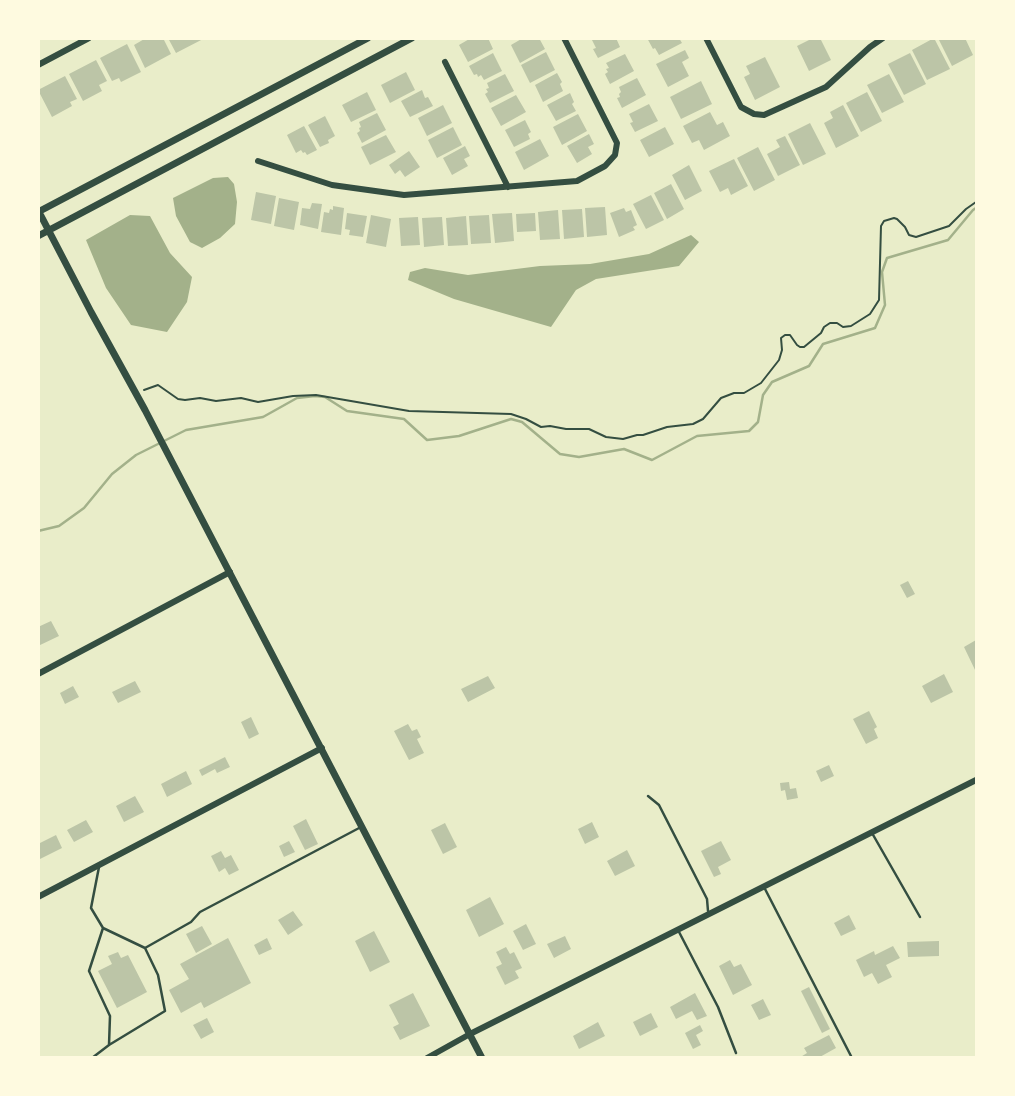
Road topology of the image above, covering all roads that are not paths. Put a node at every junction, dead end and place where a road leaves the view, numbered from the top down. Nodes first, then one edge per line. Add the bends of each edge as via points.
1 (89, 38) edge
2 (368, 38) edge
3 (412, 38) edge
4 (564, 38) edge
5 (706, 38) edge
6 (883, 38) edge
7 (445, 62) dead end
8 (38, 65) edge
9 (258, 161) dead end
10 (508, 187) junction
11 (39, 211) edge
12 (49, 231) junction
13 (38, 236) edge
14 (230, 572) junction
15 (38, 674) edge
16 (322, 748) junction
17 (976, 780) edge
18 (648, 796) dead end
19 (362, 827) junction
20 (872, 832) junction
21 (99, 866) junction
22 (764, 887) junction
23 (38, 897) edge
24 (709, 915) junction
25 (920, 917) dead end
26 (103, 928) junction
27 (678, 930) junction
28 (145, 948) junction
29 (470, 1034) junction
30 (109, 1045) junction
31 (736, 1053) dead end
32 (92, 1058) edge
33 (427, 1058) edge
34 (482, 1058) edge
35 (852, 1058) edge

1 - 8 street
2 - 11 street
3 - 12 street
4 - 10 street via 617,143 615,155 577,181
5 - 6 street via 741,107 764,116 826,87
7 - 10 street
9 - 10 street via 332,185 404,195
11 - 12 street
12 - 13 street
12 - 14 street
14 - 15 street
14 - 16 street
16 - 19 street
16 - 21 street
17 - 20 street
18 - 24 lane via 659,805 707,899
19 - 28 lane via 200,912
19 - 29 street
20 - 22 street
20 - 25 lane
21 - 23 street
21 - 26 lane via 91,908
22 - 24 street
22 - 35 lane
24 - 27 street
26 - 28 lane
26 - 30 lane via 89,971 110,1016
27 - 29 street
27 - 31 lane
28 - 30 lane via 158,975 165,1012
29 - 33 street
29 - 34 street
30 - 32 lane

